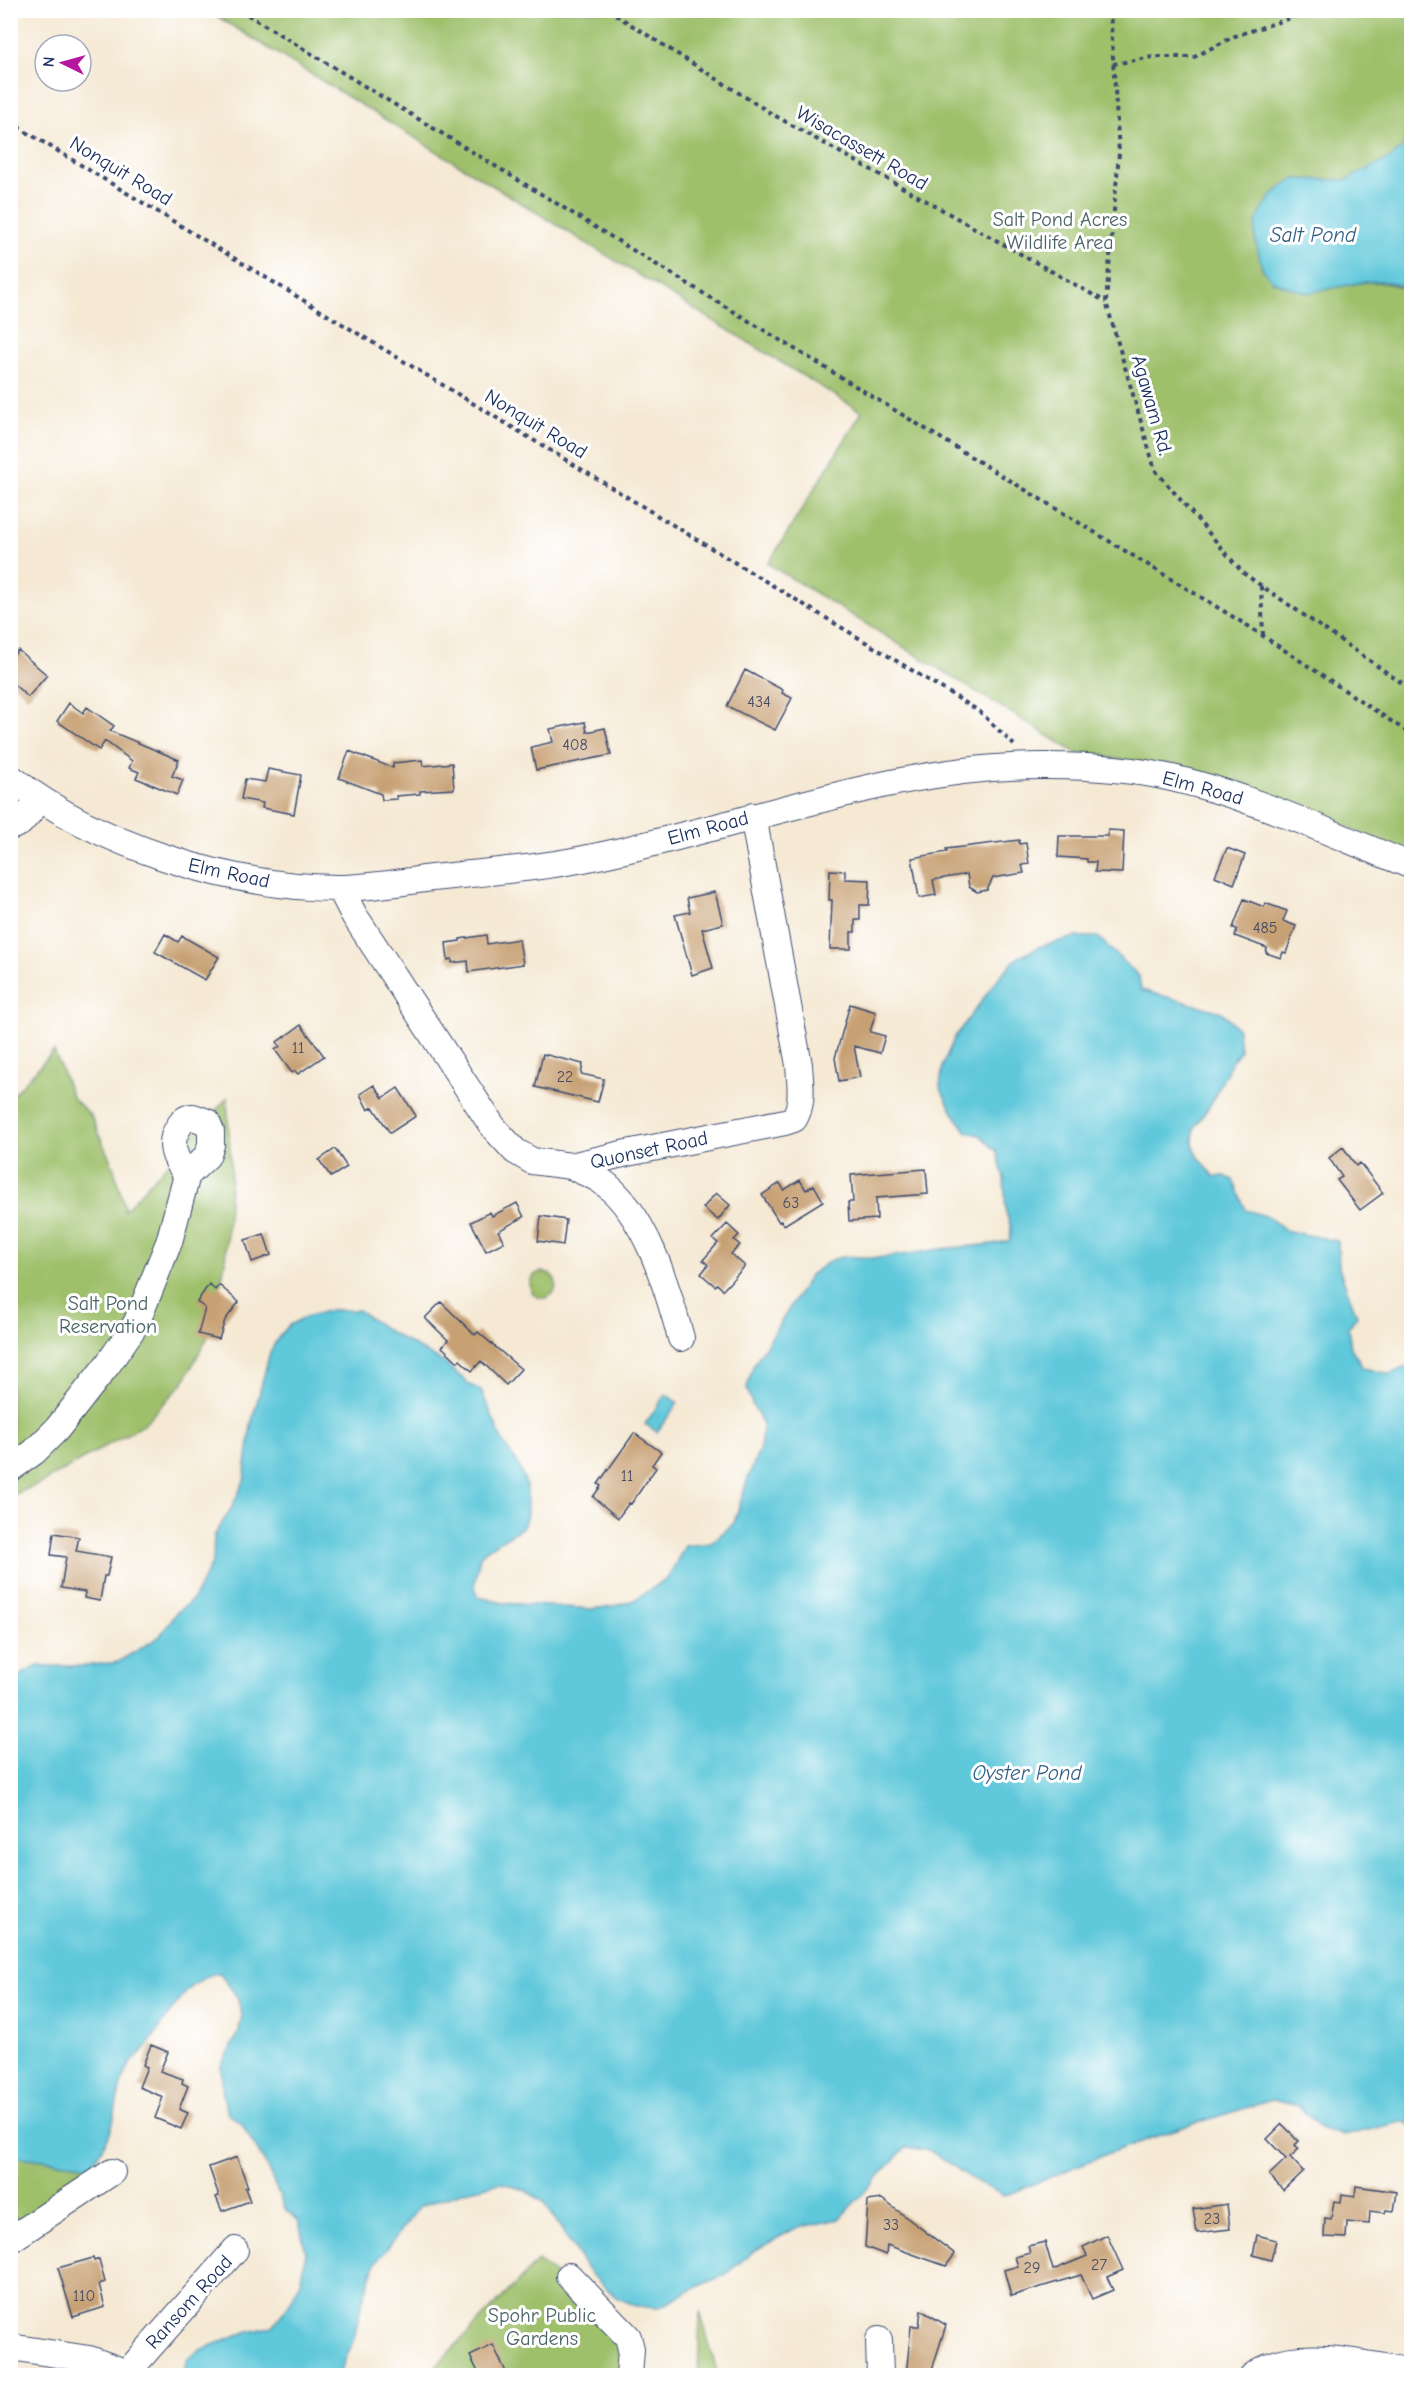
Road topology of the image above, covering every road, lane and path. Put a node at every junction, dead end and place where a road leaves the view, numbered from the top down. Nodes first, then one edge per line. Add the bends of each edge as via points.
1 (240, 10) edge
2 (608, 10) edge
3 (1110, 10) edge
4 (1305, 10) edge
5 (1113, 64) junction
6 (10, 122) edge
7 (1106, 302) junction
8 (1261, 586) junction
9 (1263, 636) junction
10 (1412, 690) edge
11 (1412, 735) edge
12 (1036, 766) junction
13 (10, 777) edge
14 (40, 799) junction
15 (753, 816) junction
16 (10, 827) edge
17 (1412, 866) edge
18 (340, 888) junction
19 (571, 1166) junction
20 (187, 1175) dead end
21 (681, 1338) dead end
22 (10, 1469) edge
23 (112, 2172) dead end
24 (10, 2240) edge
25 (235, 2250) dead end
26 (570, 2276) dead end
27 (879, 2340) dead end
28 (10, 2347) edge
29 (1412, 2372) edge
30 (629, 2376) edge
31 (880, 2376) edge
32 (1253, 2376) edge

1 - 9 path
2 - 7 path, Wisacassett Road via 772,114
3 - 5 path, Agawam Rd.
4 - 5 path via 1235,36 1194,57 1152,57
5 - 7 path, Agawam Rd. via 1119,153
6 - 12 path, Nonquit Road via 979,711
7 - 8 path, Agawam Rd. via 1155,470 1243,573
8 - 9 path
8 - 10 path, Agawam Rd.
9 - 11 path
12 - 15 street, Elm Road via 971,770 884,783
12 - 17 street, Elm Road via 1123,770 1211,788
13 - 14 street, Elm Road
14 - 16 street via 20,823
14 - 18 street, Elm Road via 106,833 179,863 273,883
15 - 18 street, Elm Road via 557,864
15 - 19 street, Quonset Road via 799,1065 798,1113 785,1122
18 - 19 street, Quonset Road via 493,1127 515,1151 532,1161
19 - 21 street via 600,1180 635,1220 656,1258
20 - 22 street via 170,1242 136,1324 57,1429
23 - 24 street
25 - 28 street, Ransom Road via 127,2373 89,2358
26 - 30 street via 628,2337
27 - 31 street
29 - 32 street via 1339,2360 1297,2359 1269,2366

